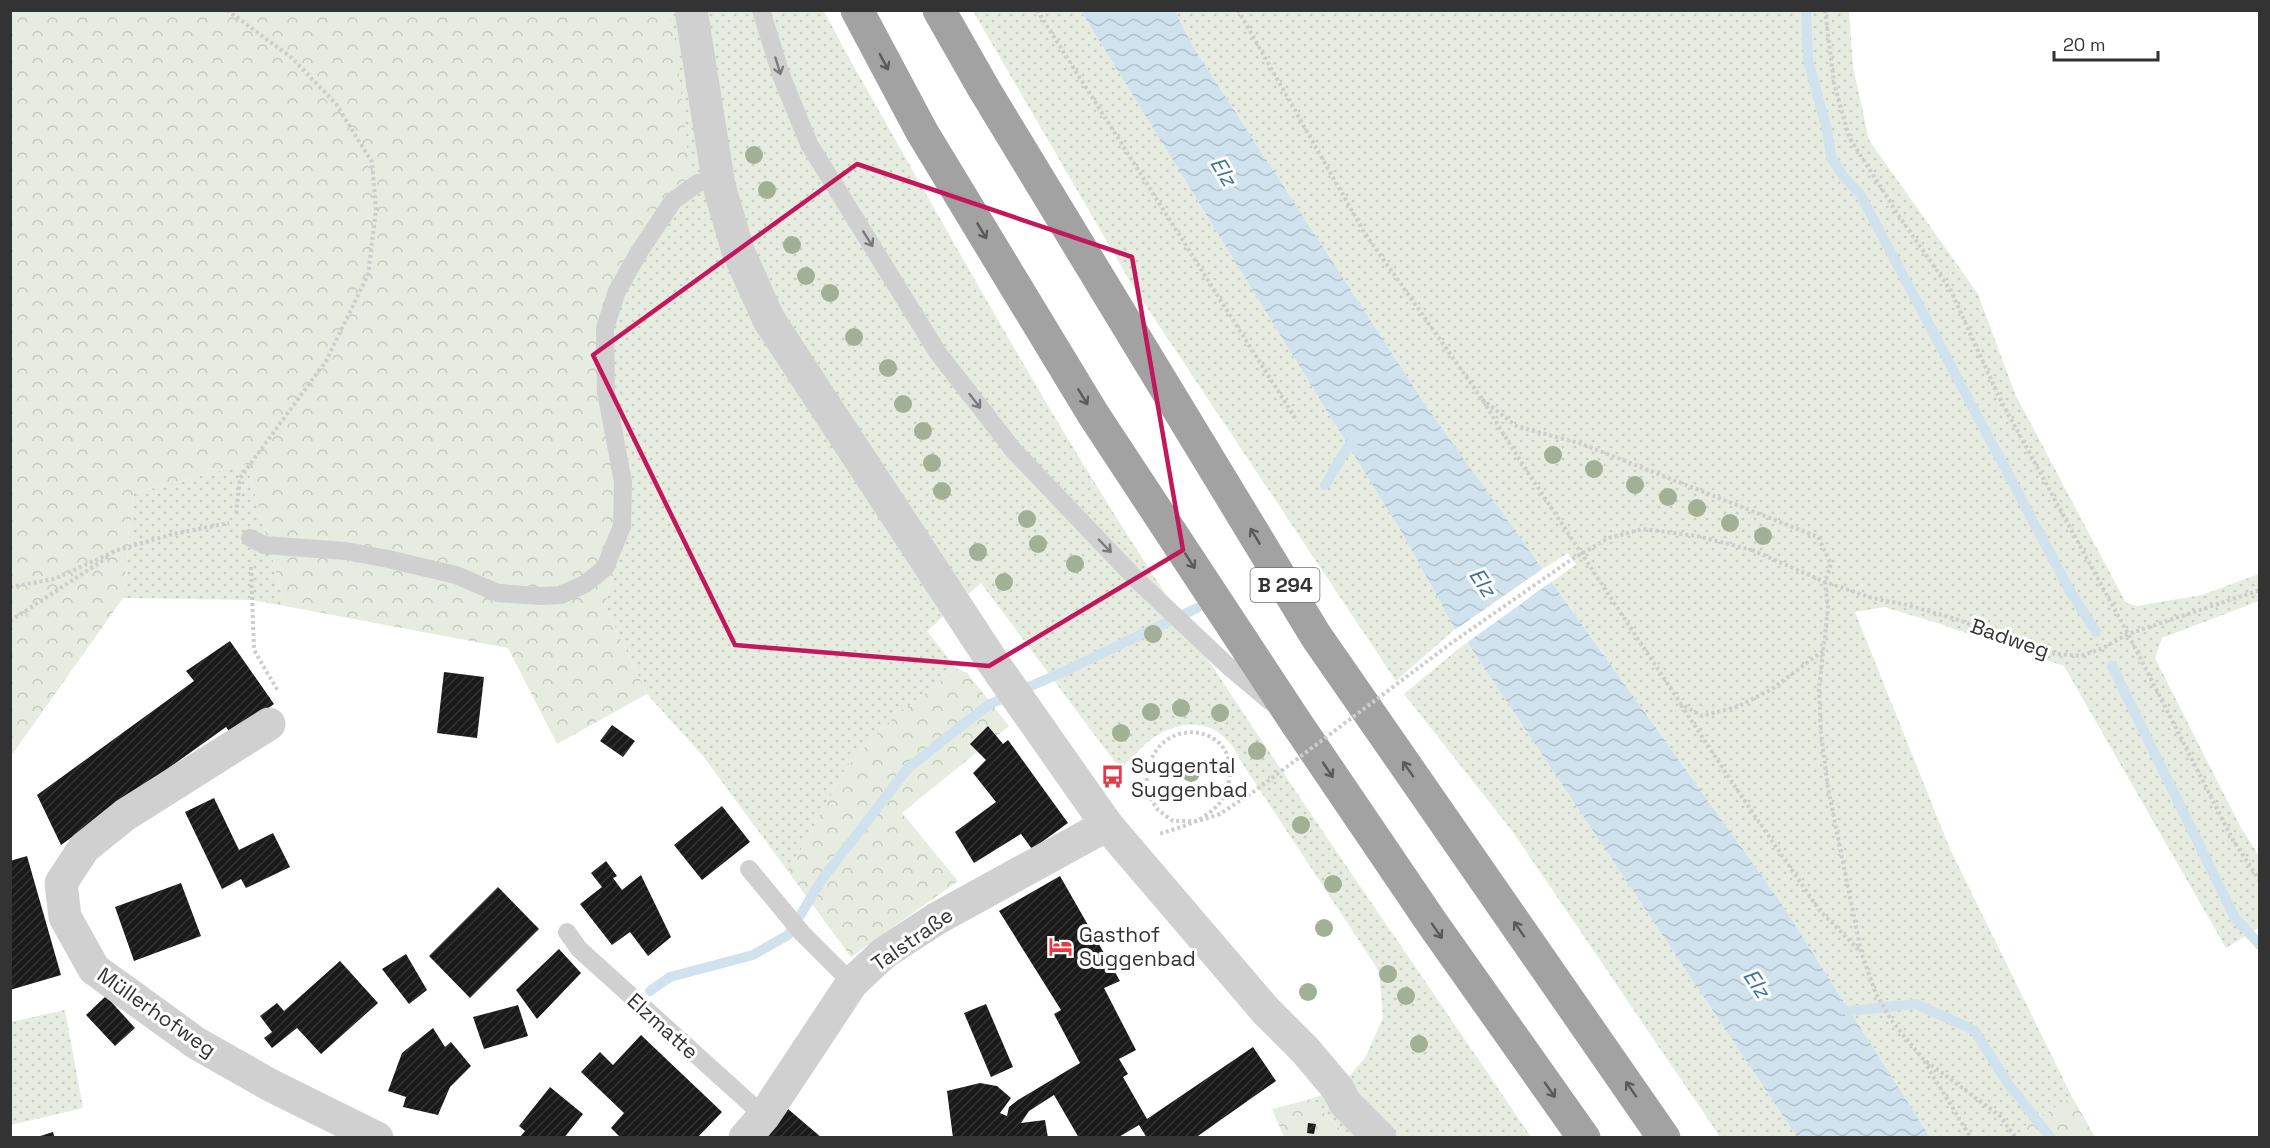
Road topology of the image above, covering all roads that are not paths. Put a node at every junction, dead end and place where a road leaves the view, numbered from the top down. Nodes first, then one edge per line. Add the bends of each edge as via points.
1 (691, 10) edge
2 (761, 10) edge
3 (857, 10) edge
4 (939, 10) edge
5 (698, 183) dead end
6 (250, 538) road end
7 (1295, 721) junction
8 (269, 724) road end
9 (1116, 836) junction
10 (748, 869) dead end
11 (567, 932) dead end
12 (852, 983) junction
13 (754, 1127) edge
14 (377, 1137) edge
15 (1380, 1137) edge
16 (1584, 1137) edge
17 (1664, 1137) edge

1 - 9 street via 719,186 738,251 769,321 994,664
2 -> 7 lane via 781,75 809,144 938,353 1015,452 1138,581 1227,665
3 -> 7 highway, B 294 via 922,132 1093,414
17 -> 4 highway, B 294 via 1316,636
5 - 6 lane via 673,201 639,252 617,291 605,327 606,392 622,482 622,526 605,568 585,584 561,595 498,593 456,575 388,559 346,551 264,545
7 -> 16 highway, B 294
8 - 14 street, Müllerhofweg via 125,815 84,848 61,883 65,917 94,969 196,1043
9 - 12 street, Talstraße via 936,919 884,953
9 - 15 street via 1266,1011 1305,1050 1345,1103
10 - 12 lane
11 - 13 lane, Elzmatte via 579,949
12 - 13 street, Talstraße

